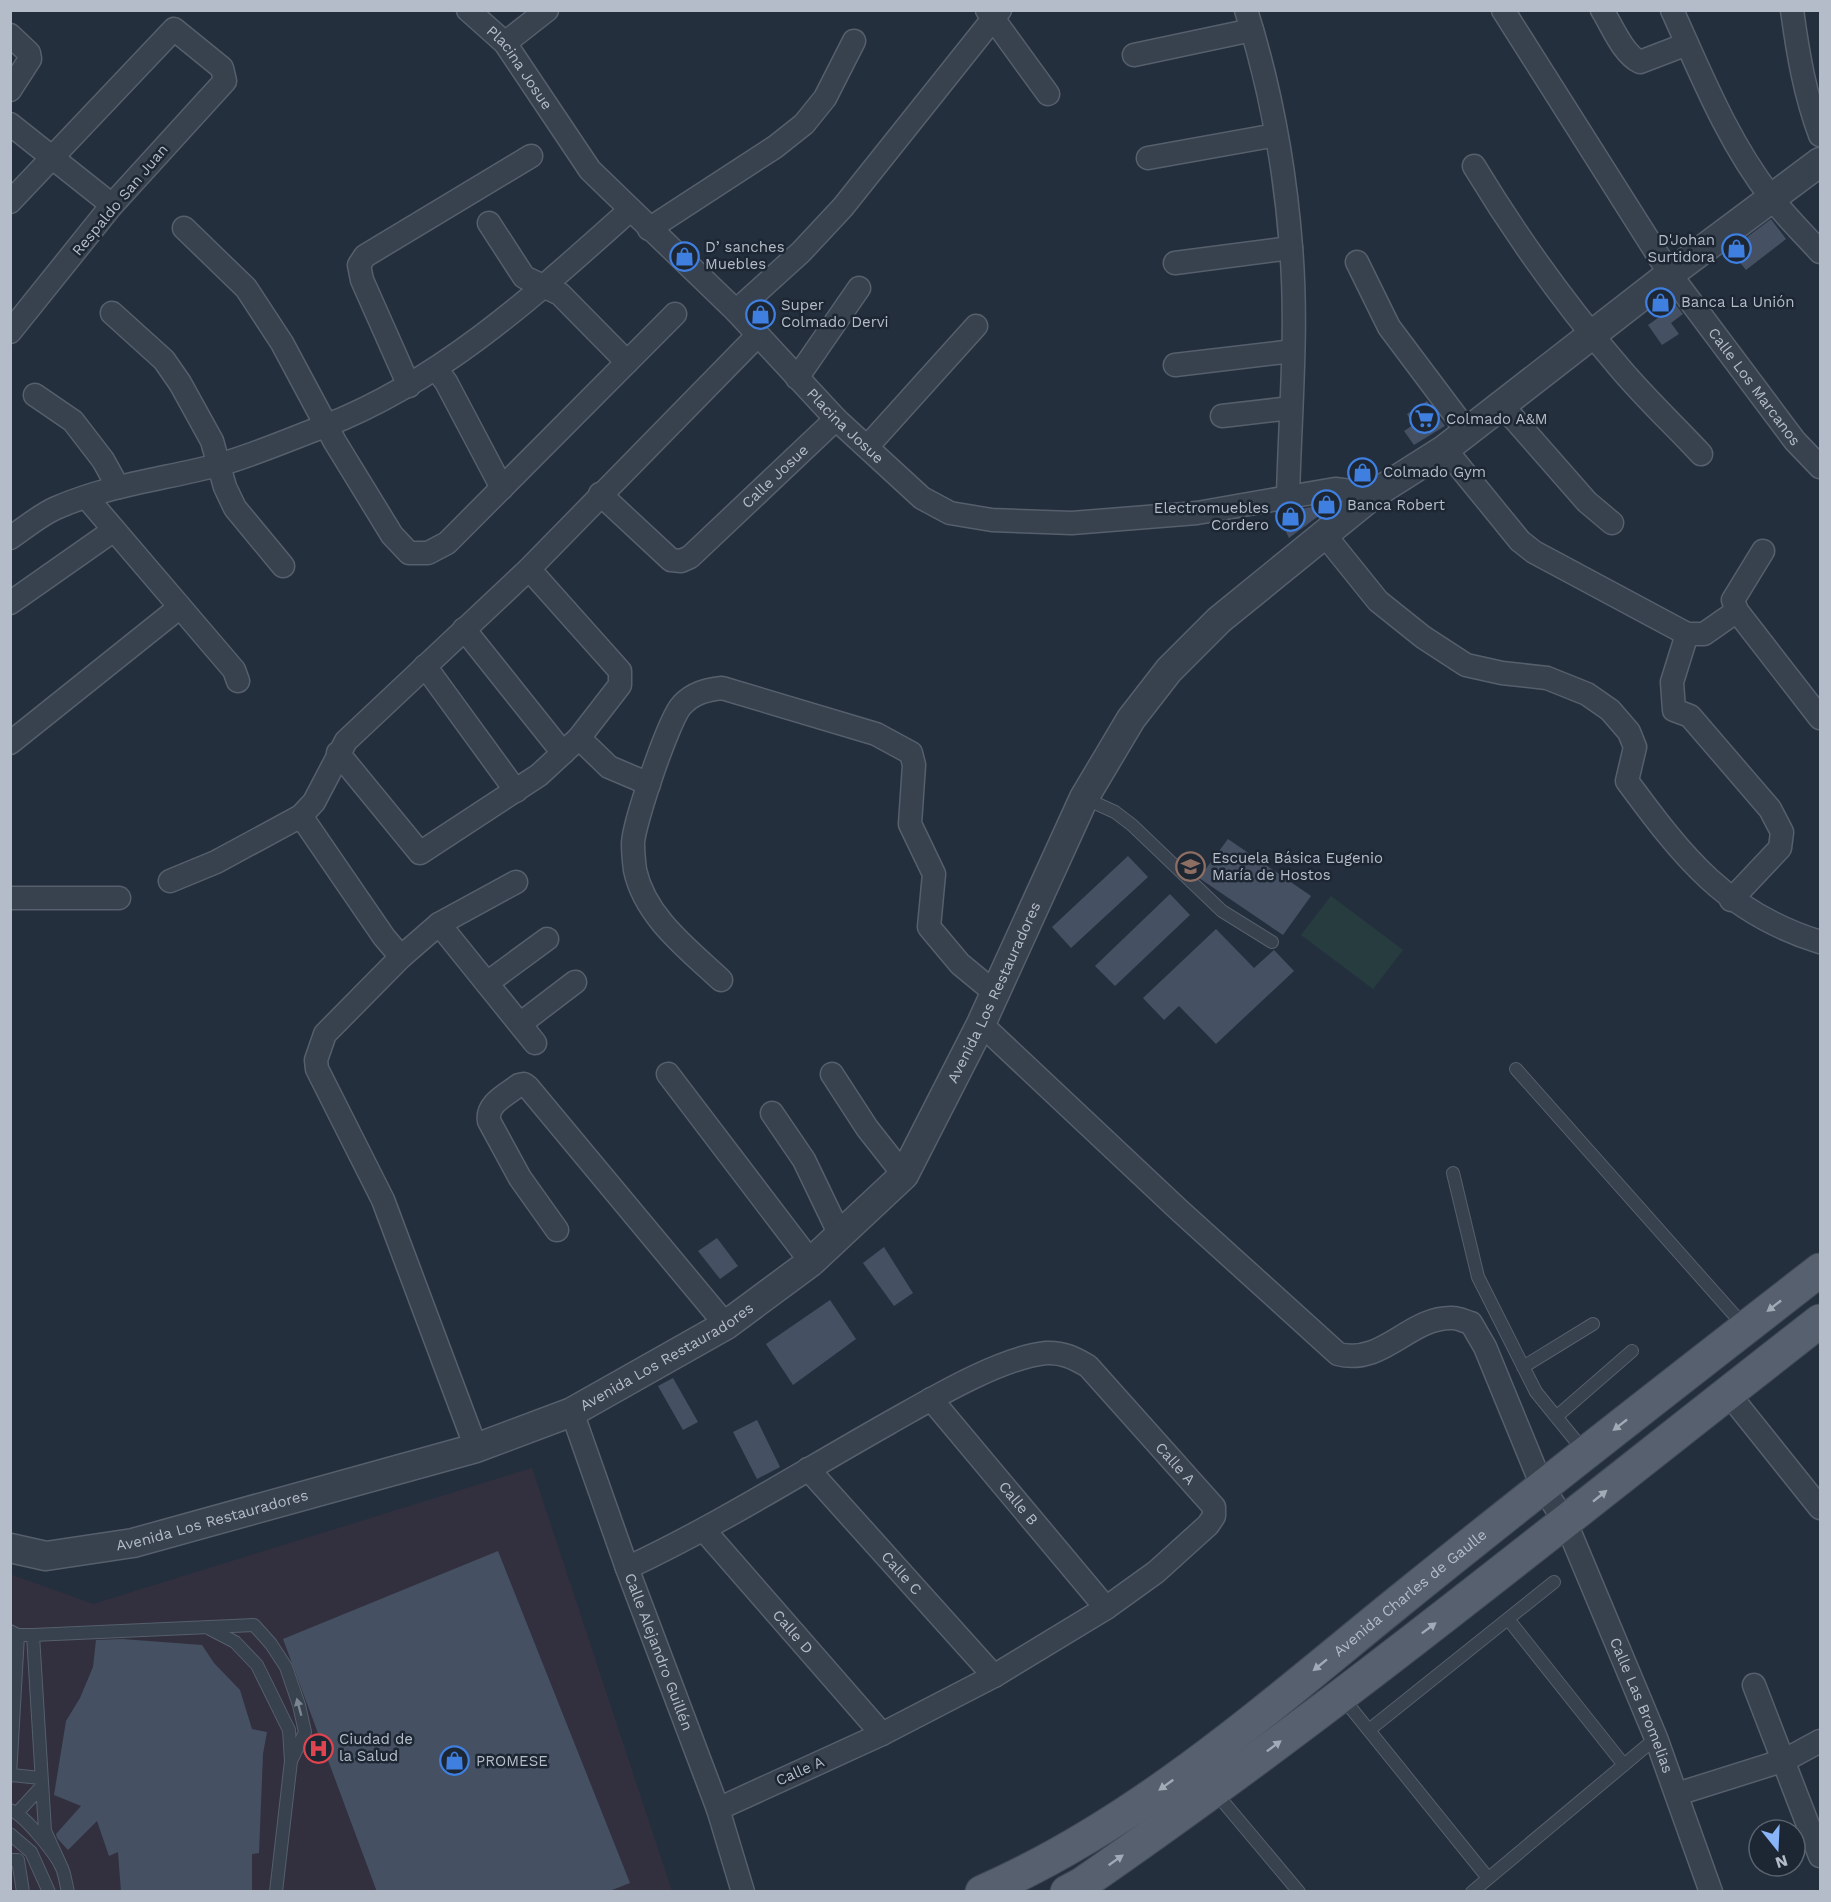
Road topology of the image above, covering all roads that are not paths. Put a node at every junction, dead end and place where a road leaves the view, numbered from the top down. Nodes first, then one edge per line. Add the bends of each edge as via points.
1 (468, 10) edge
2 (547, 10) edge
3 (1503, 10) edge
4 (1602, 10) edge
5 (1672, 10) edge
6 (1792, 10) edge
7 (993, 13) edge
8 (176, 20) edge
9 (1249, 20) edge
10 (10, 35) edge
11 (854, 41) dead end
12 (506, 43) junction
13 (1687, 44) junction
14 (1134, 55) dead end
15 (10, 90) edge
16 (1048, 94) dead end
17 (10, 124) edge
18 (1276, 135) junction
19 (1821, 135) edge
20 (531, 156) dead end
21 (52, 157) junction
22 (1148, 158) dead end
23 (1821, 162) edge
24 (1474, 166) dead end
25 (1771, 198) junction
26 (10, 202) edge
27 (112, 205) junction
28 (630, 210) junction
29 (489, 223) dead end
30 (184, 228) dead end
31 (649, 229) junction
32 (1291, 248) junction
33 (1821, 252) edge
34 (1357, 262) dead end
35 (1175, 263) dead end
36 (1670, 274) junction
37 (544, 286) junction
38 (859, 288) dead end
39 (736, 311) junction
40 (112, 313) dead end
41 (675, 314) dead end
42 (976, 326) dead end
43 (10, 332) edge
44 (1592, 335) junction
45 (757, 336) junction
46 (1293, 351) junction
47 (627, 362) junction
48 (1175, 365) dead end
49 (436, 369) junction
50 (797, 378) junction
51 (409, 386) junction
52 (35, 395) dead end
53 (1502, 405) junction
54 (1291, 408) junction
55 (1222, 416) dead end
56 (836, 419) junction
57 (327, 425) junction
58 (1456, 440) junction
59 (867, 447) junction
60 (1701, 454) dead end
61 (220, 464) junction
62 (1821, 467) edge
63 (118, 487) junction
64 (502, 488) junction
65 (600, 494) junction
66 (1374, 494) junction
67 (1288, 497) junction
68 (87, 498) junction
69 (1612, 523) dead end
70 (114, 530) junction
71 (1324, 534) junction
72 (10, 538) edge
73 (1763, 551) dead end
74 (283, 566) dead end
75 (529, 569) junction
76 (10, 603) edge
77 (180, 607) junction
78 (1737, 611) junction
79 (464, 629) junction
80 (1687, 634) junction
81 (425, 666) junction
82 (238, 681) dead end
83 (1821, 718) edge
84 (10, 743) edge
85 (571, 745) junction
86 (338, 753) junction
87 (649, 783) junction
88 (516, 791) junction
89 (1084, 798) junction
90 (302, 816) junction
91 (170, 881) dead end
92 (516, 882) dead end
93 (10, 898) edge
94 (119, 898) dead end
95 (1731, 900) junction
96 (438, 924) junction
97 (547, 939) dead end
98 (1272, 942) dead end
99 (1821, 942) edge
100 (401, 957) junction
101 (721, 980) dead end
102 (575, 982) dead end
103 (487, 983) junction
104 (994, 992) junction
105 (520, 1024) junction
106 (981, 1024) junction
107 (535, 1042) dead end
108 (1516, 1069) dead end
109 (668, 1074) dead end
110 (832, 1074) dead end
111 (772, 1113) dead end
112 (1453, 1173) dead end
113 (904, 1175) junction
114 (557, 1230) dead end
115 (840, 1235) junction
116 (811, 1262) junction
117 (1821, 1270) edge
118 (1821, 1321) edge
119 (1593, 1324) dead end
120 (726, 1325) junction
121 (1746, 1328) junction
122 (1632, 1351) dead end
123 (1523, 1367) junction
124 (1728, 1393) junction
125 (931, 1400) junction
126 (572, 1412) junction
127 (1556, 1417) junction
128 (476, 1448) junction
129 (1585, 1452) junction
130 (808, 1469) junction
131 (1542, 1486) junction
132 (1821, 1508) edge
133 (1566, 1523) junction
134 (704, 1530) junction
135 (10, 1548) edge
136 (627, 1568) junction
137 (1554, 1582) dead end
138 (1106, 1608) junction
139 (1508, 1619) junction
140 (209, 1629) junction
141 (14, 1633) edge
142 (33, 1635) junction
143 (994, 1676) junction
144 (1754, 1685) dead end
145 (1341, 1695) junction
146 (1369, 1730) junction
147 (882, 1734) junction
148 (1656, 1738) junction
149 (1821, 1741) edge
150 (1785, 1760) junction
151 (291, 1761) junction
152 (1624, 1765) junction
153 (11, 1776) edge
154 (41, 1782) junction
155 (1215, 1792) junction
156 (1677, 1794) junction
157 (718, 1809) junction
158 (14, 1811) edge
159 (10, 1834) edge
160 (1821, 1856) edge
161 (10, 1860) edge
162 (61, 1866) junction
163 (1488, 1878) junction
164 (23, 1892) edge
165 (49, 1892) edge
166 (68, 1892) edge
167 (276, 1892) edge
168 (743, 1892) edge
169 (982, 1892) edge
170 (1067, 1892) edge
171 (1299, 1892) edge
172 (1472, 1892) edge
173 (1711, 1892) edge

1 - 12 street, Placina Josue
2 - 12 street
3 - 36 street, Calle Los Marcanos
4 - 13 street via 1634,60 1640,62
5 - 13 street
6 - 19 street via 1799,63
7 - 16 street
7 - 39 street via 843,207
8 - 21 street
8 - 27 street, Respaldo San Juan via 222,68 225,81
9 - 14 street
9 - 18 street
10 - 15 street via 29,53 30,59
11 - 31 street via 825,98 804,124
12 - 28 street, Placina Josue via 590,170
13 - 25 street via 1725,123
17 - 21 street
18 - 22 street
18 - 32 street
20 - 51 street via 364,256 359,265
21 - 26 street
21 - 27 street
23 - 25 street, Avenida Los Restauradores
24 - 44 street via 1513,231
25 - 33 street
25 - 36 street, Avenida Los Restauradores
27 - 43 street, Respaldo San Juan
28 - 31 street, Placina Josue
28 - 37 street
29 - 37 street via 524,277
30 - 57 street via 246,288
31 - 39 street, Placina Josue
32 - 35 street
32 - 46 street
34 - 58 street via 1389,327
36 - 44 street, Avenida Los Restauradores
36 - 62 street, Calle Los Marcanos via 1795,441
37 - 47 street via 560,294
37 - 49 street
38 - 50 street
39 - 45 street, Placina Josue
40 - 61 street via 164,360 212,441
41 - 47 street
42 - 59 street
44 - 53 street, Avenida Los Restauradores
44 - 60 street
45 - 50 street, Placina Josue
45 - 65 street
46 - 48 street
46 - 54 street
47 - 64 street
49 - 51 street
49 - 64 street
50 - 56 street, Placina Josue
51 - 57 street
52 - 63 street via 73,421
53 - 58 street, Avenida Los Restauradores
53 - 69 street via 1587,502
54 - 55 street
54 - 67 street
56 - 59 street, Placina Josue
56 - 65 street, Calle Josue via 715,535 681,561 671,560
57 - 61 street
57 - 64 street via 392,535 409,553 428,553 447,543
58 - 66 street, Avenida Los Restauradores
58 - 80 street via 1527,547
59 - 67 street, Placina Josue via 922,498 950,513 992,520 1072,523 1197,513
61 - 63 street
61 - 74 street via 235,507
63 - 68 street
65 - 75 street
66 - 67 street, Placina Josue via 1335,489
66 - 71 street, Avenida Los Restauradores
68 - 70 street
68 - 72 street via 55,509
70 - 76 street
70 - 77 street
71 - 89 street, Avenida Los Restauradores via 1219,620 1169,670 1131,719
71 - 95 street via 1378,601 1466,665 1547,678 1587,694 1610,710 1629,732 1635,747 1626,781 1678,849
73 - 78 street via 1733,600
75 - 79 street
75 - 85 street via 620,671 620,685
77 - 82 street via 234,670
77 - 84 street
78 - 80 street via 1704,634
78 - 83 street
79 - 81 street
79 - 85 street
80 - 95 street via 1672,682 1674,710 1690,716 1770,809 1782,832 1780,849
81 - 86 street
81 - 88 street
85 - 87 street via 609,767
85 - 88 street
86 - 88 street via 420,853
86 - 90 street via 314,802
87 - 101 street via 633,841 635,871 646,899 669,932
87 - 104 street via 679,708 691,697 722,688 876,734 907,749 914,765 910,824 933,873 929,927 960,964
89 - 98 lane via 1132,825 1222,911
89 - 104 street, Avenida Los Restauradores
90 - 91 street via 224,858
90 - 100 street
92 - 96 street
93 - 94 street
95 - 99 street via 1788,932
96 - 100 street
96 - 103 street
97 - 103 street
100 - 128 street via 325,1034 316,1064 383,1200
102 - 105 street
103 - 105 street
104 - 106 street, Avenida Los Restauradores
105 - 107 street
106 - 113 street, Avenida Los Restauradores
106 - 131 street, Calle Las Bromelias via 1338,1354 1353,1358 1369,1355 1431,1322 1453,1318 1471,1323 1485,1347
108 - 121 lane
109 - 116 street
110 - 113 street
111 - 115 street via 804,1160
112 - 123 lane via 1478,1277
113 - 115 street, Avenida Los Restauradores
114 - 120 street via 520,1178 489,1121 491,1106 519,1085 528,1087
115 - 116 street, Avenida Los Restauradores
116 - 120 street, Avenida Los Restauradores
117 -> 121 main road, Avenida Charles de Gaulle
118 - 124 main road
119 - 123 lane
120 - 126 street, Avenida Los Restauradores
121 -> 129 main road, Avenida Charles de Gaulle
122 - 127 lane
123 - 127 lane
124 - 132 street
133 -> 124 main road
125 - 130 street, Calle A
125 - 138 street, Calle B
125 - 138 street, Calle A via 1026,1357 1066,1354 1088,1366 1214,1507 1208,1526 1156,1572
126 - 128 street, Avenida Los Restauradores
126 - 136 street, Calle Alejandro Guillén
127 - 129 lane
128 - 135 street, Avenida Los Restauradores via 133,1543 46,1556
129 - 131 main road, Avenida Charles de Gaulle
130 - 134 street, Calle A
130 - 143 street, Calle C
131 - 133 street, Calle Las Bromelias
131 -> 169 main road, Avenida Charles de Gaulle via 1226,1742 1080,1842 1028,1872
145 -> 133 main road
133 - 148 street, Calle Las Bromelias
134 - 136 street, Calle A
134 - 147 street, Calle D
136 - 157 street, Calle Alejandro Guillén
137 - 139 lane
138 - 143 street, Calle A
139 - 146 lane
139 - 152 lane
140 - 142 lane
140 - 151 lane via 235,1641 257,1665 289,1730
151 -> 140 lane via 305,1732 286,1667 254,1625
141 - 142 lane
141 - 153 lane
142 - 154 lane
143 - 147 street, Calle A
144 - 150 street
145 - 146 lane
155 -> 145 main road
146 - 163 lane
147 - 157 street, Calle A
148 - 152 lane
148 - 156 street, Calle Las Bromelias
149 - 150 street
150 - 156 street
150 - 160 street
151 - 167 lane
152 - 163 lane
153 - 154 lane
154 - 158 lane
154 - 162 lane via 45,1831
170 -> 155 main road
155 - 171 lane
156 - 173 street, Calle Las Bromelias
157 - 168 street, Calle Alejandro Guillén
158 - 162 lane
159 - 165 lane via 31,1852
161 - 164 lane via 18,1860
162 - 166 lane
163 - 172 lane

